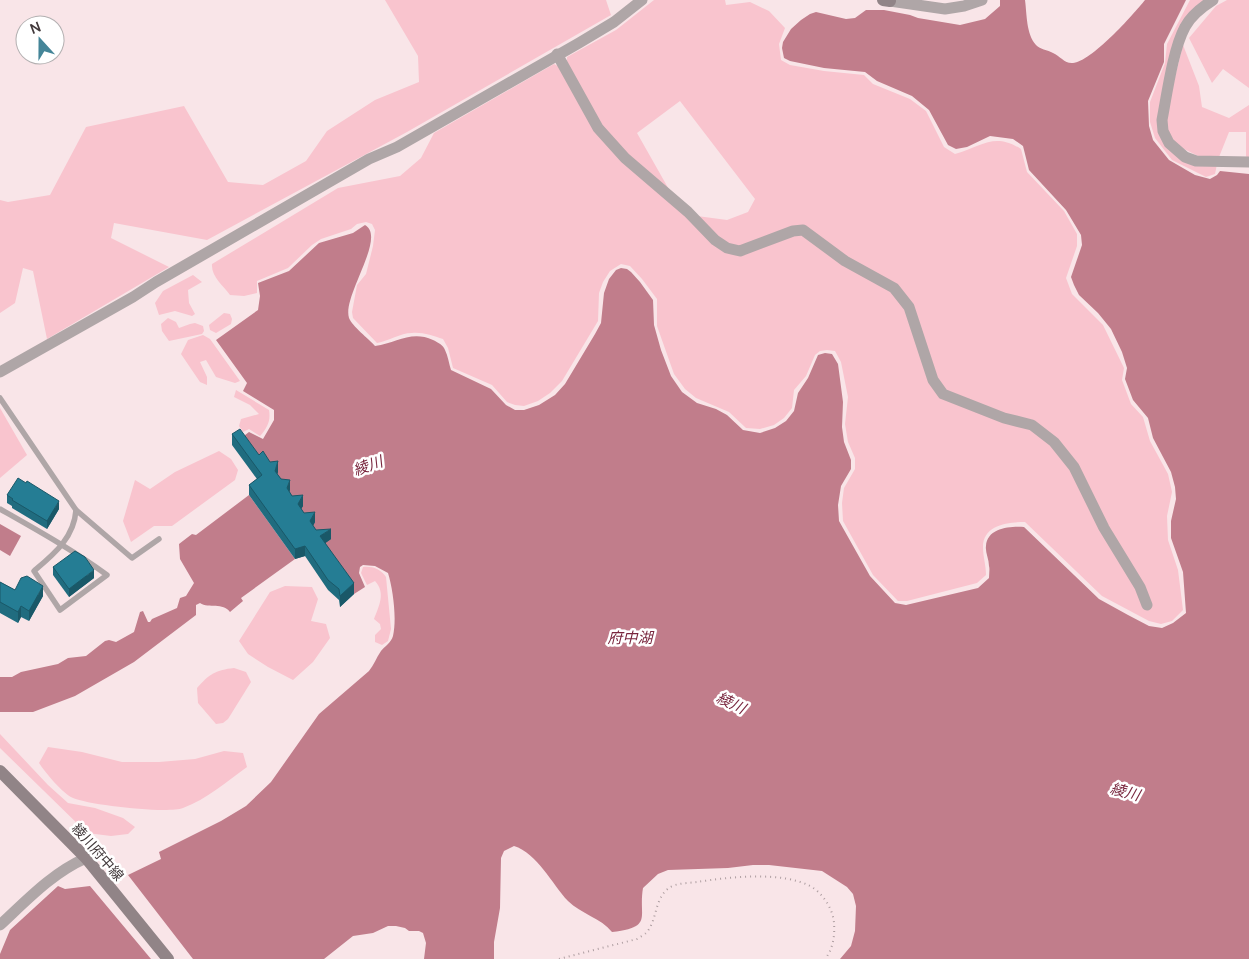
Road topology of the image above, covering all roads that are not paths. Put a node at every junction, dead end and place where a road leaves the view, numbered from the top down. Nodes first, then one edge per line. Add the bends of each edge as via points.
1 (642, 0) edge
2 (982, 0) edge
3 (1213, 0) edge
4 (886, 1) edge
5 (557, 54) junction
6 (1249, 162) edge
7 (0, 372) edge
8 (0, 398) edge
9 (0, 509) edge
10 (76, 510) junction
11 (159, 539) dead end
12 (62, 545) junction
13 (1147, 605) dead end
14 (0, 771) edge
15 (86, 858) junction
16 (0, 925) edge
17 (168, 959) edge

1 - 5 street via 614,22
2 - 4 street via 945,9
3 - 6 street via 1201,8 1186,26 1178,44 1162,120 1163,131 1169,143 1185,157 1196,161
5 - 7 street
5 - 13 street via 598,128 625,158 688,212 715,240 740,251 802,230 845,261 894,288 909,307 933,380 943,394 1004,418 1032,424 1054,442 1074,467
8 - 10 lane
9 - 12 lane
10 - 11 lane via 132,558
10 - 12 lane via 75,523
12 - 12 lane via 107,576 60,610 34,571
14 - 15 main road, 綾川府中線
15 - 16 street via 44,883
15 - 17 main road, 綾川府中線

